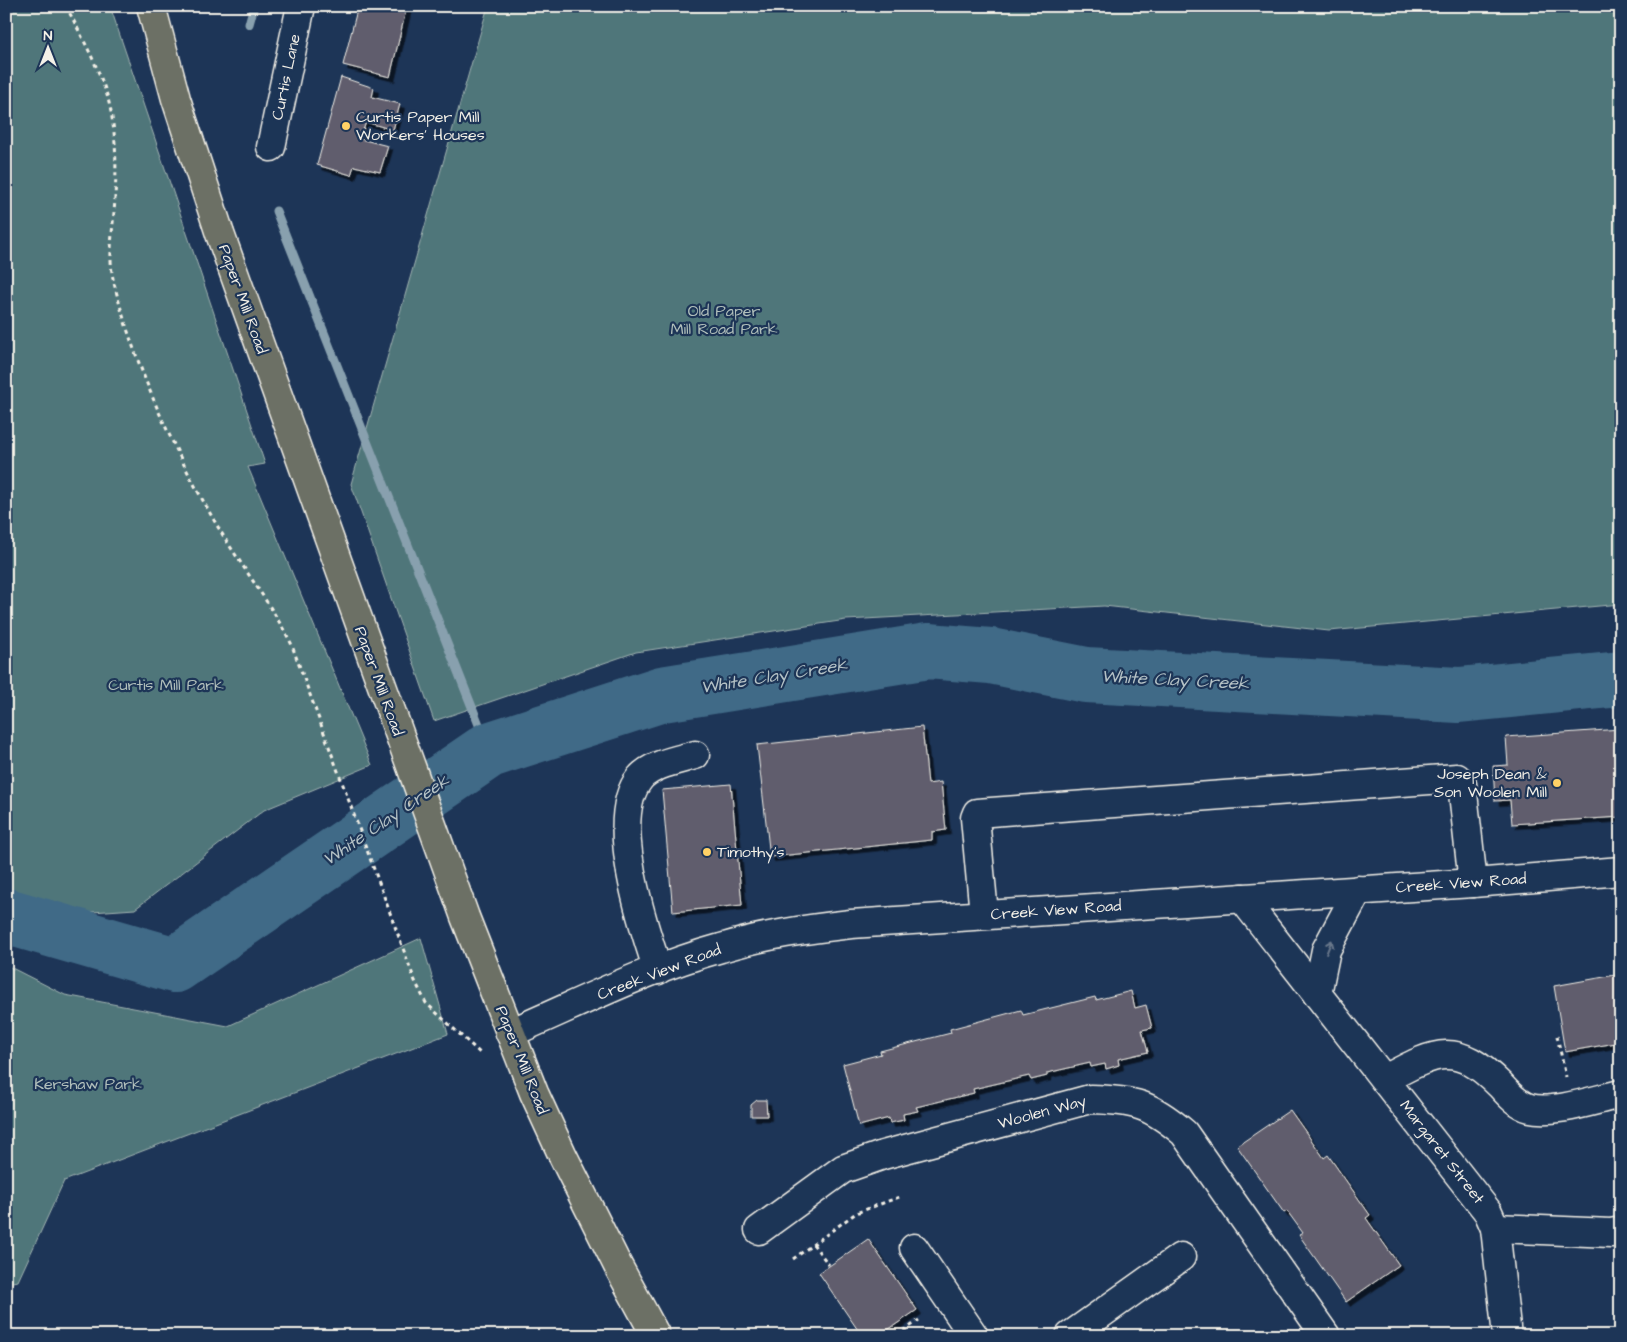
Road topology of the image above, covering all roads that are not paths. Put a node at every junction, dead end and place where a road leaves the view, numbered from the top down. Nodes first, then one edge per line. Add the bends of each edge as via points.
1 (151, 6) edge
2 (301, 6) edge
3 (271, 147) dead end
4 (695, 754) dead end
5 (1621, 871) edge
6 (1473, 883) junction
7 (1358, 890) junction
8 (1242, 898) junction
9 (984, 914) junction
10 (658, 970) junction
11 (1317, 994) junction
12 (510, 1033) junction
13 (1385, 1079) junction
14 (1621, 1094) edge
15 (1495, 1228) junction
16 (759, 1230) dead end
17 (1621, 1231) edge
18 (914, 1248) dead end
19 (1181, 1257) dead end
20 (656, 1336) edge
21 (974, 1336) edge
22 (1070, 1336) edge
23 (1326, 1336) edge
24 (1507, 1336) edge

1 - 12 main road, Paper Mill Road via 205,190 386,700
2 - 3 street, Curtis Lane
4 - 10 street via 655,767 640,777 627,812 628,858 640,916
5 - 6 street, Creek View Road
6 - 7 street, Creek View Road
6 - 9 street via 1462,784 1457,778 977,814
7 - 8 street, Creek View Road
11 -> 7 street via 1326,950
8 - 9 street, Creek View Road
8 - 11 street, Margaret Street
9 - 10 street, Creek View Road via 801,930 722,947
10 - 12 street, Creek View Road
11 - 13 street, Margaret Street
12 - 20 main road, Paper Mill Road via 534,1093 590,1212
13 - 14 street via 1423,1058 1446,1053 1465,1058 1484,1069 1512,1098 1530,1108 1551,1108
13 - 15 street, Margaret Street via 1488,1212
15 - 17 street
15 - 24 street, Margaret Street
16 - 23 street, Woolen Way via 843,1169 883,1155 1090,1099 1114,1099 1160,1113 1184,1133
18 - 21 street
19 - 22 street

